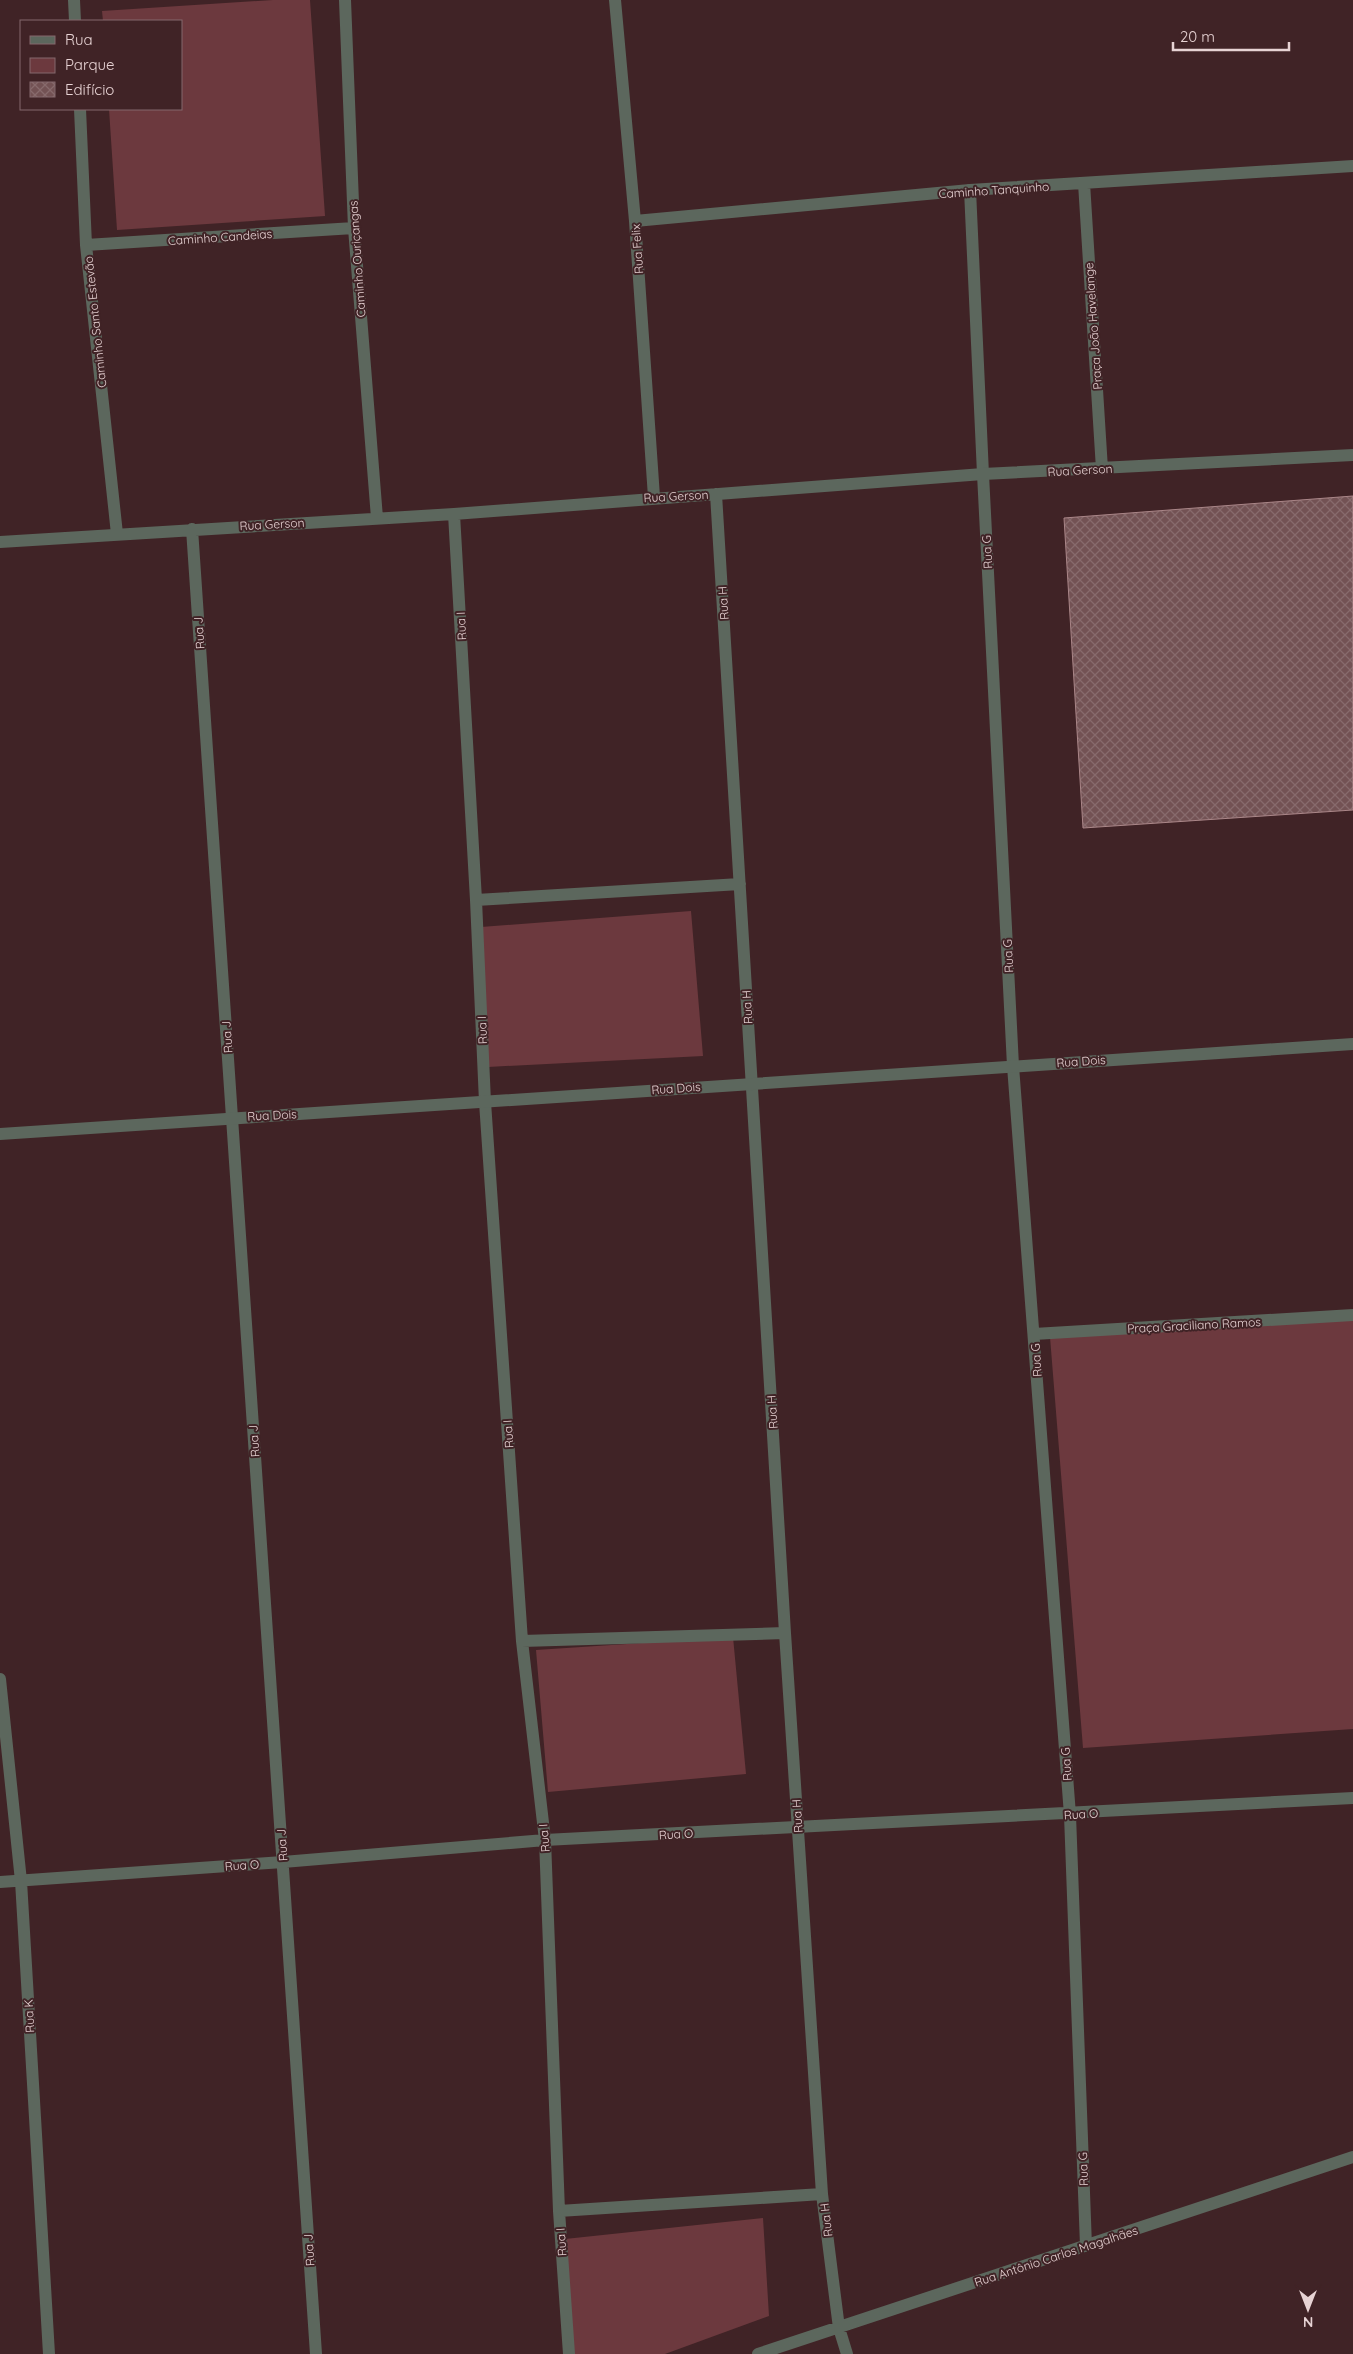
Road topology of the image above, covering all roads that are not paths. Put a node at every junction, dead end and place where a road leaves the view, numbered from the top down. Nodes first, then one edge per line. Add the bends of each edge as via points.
1 (74, 0) edge
2 (345, 0) edge
3 (615, 0) edge
4 (75, 20) edge
5 (80, 110) edge
6 (1353, 166) edge
7 (1084, 183) junction
8 (970, 190) junction
9 (635, 221) junction
10 (354, 228) junction
11 (86, 245) junction
12 (1353, 455) edge
13 (1102, 468) junction
14 (983, 474) junction
15 (716, 494) junction
16 (654, 497) junction
17 (454, 514) junction
18 (377, 518) junction
19 (192, 529) junction
20 (117, 534) junction
21 (0, 542) edge
22 (740, 884) junction
23 (476, 900) junction
24 (1353, 1044) edge
25 (1014, 1066) junction
26 (751, 1083) junction
27 (485, 1102) junction
28 (232, 1117) junction
29 (0, 1134) edge
30 (1353, 1316) edge
31 (1034, 1334) junction
32 (785, 1633) junction
33 (522, 1641) junction
34 (0, 1679) edge
35 (0, 1688) edge
36 (1353, 1798) edge
37 (1070, 1815) junction
38 (798, 1828) junction
39 (544, 1840) junction
40 (283, 1862) junction
41 (21, 1881) junction
42 (0, 1882) edge
43 (1353, 2158) edge
44 (822, 2194) junction
45 (559, 2211) junction
46 (1086, 2246) junction
47 (839, 2328) junction
48 (49, 2354) edge
49 (316, 2354) edge
50 (569, 2354) edge
51 (758, 2354) edge
52 (847, 2354) edge

1 - 4 street
2 - 10 street, Caminho Ouriçangas
3 - 9 street, Rua Felix
5 - 11 street, Caminho Santo Estevão
6 - 7 street, Caminho Tanquinho
7 - 8 street, Caminho Tanquinho
7 - 13 street, Praça João Havelange
8 - 9 street, Caminho Tanquinho
8 - 14 street, Rua G
9 - 16 street, Rua Felix
10 - 11 street, Caminho Candeias
10 - 18 street, Caminho Ouriçangas
11 - 20 street, Caminho Santo Estevão
12 - 13 street, Rua Gerson
13 - 14 street, Rua Gerson
14 - 15 street, Rua Gerson
14 - 25 street, Rua G
15 - 16 street, Rua Gerson
15 - 22 street, Rua H
16 - 17 street, Rua Gerson
17 - 18 street, Rua Gerson
17 - 23 street, Rua I
18 - 19 street, Rua Gerson
19 - 20 street, Rua Gerson
19 - 28 street, Rua J
20 - 21 street, Rua Gerson
22 - 23 street
22 - 26 street, Rua H
23 - 27 street, Rua I
24 - 25 street, Rua Dois
25 - 26 street, Rua Dois
25 - 31 street, Rua G
26 - 27 street, Rua Dois
26 - 32 street, Rua H
27 - 28 street, Rua Dois
27 - 33 street, Rua I
28 - 29 street, Rua Dois
28 - 40 street, Rua J
30 - 31 street, Praça Graciliano Ramos
31 - 37 street, Rua G
32 - 33 street
32 - 38 street, Rua H
33 - 39 street, Rua I
34 - 35 street, Rua K
35 - 41 street, Rua K
36 - 37 street, Rua O
37 - 38 street, Rua O
37 - 46 street, Rua G
38 - 39 street, Rua O
38 - 44 street, Rua H
39 - 40 street, Rua O
39 - 45 street, Rua I
40 - 41 street, Rua O
40 - 49 street, Rua J
41 - 42 street, Rua O
41 - 48 street, Rua K
43 - 46 street, Rua Antônio Carlos Magalhães
44 - 45 street
44 - 47 street, Rua H
45 - 50 street, Rua I
46 - 47 street, Rua Antônio Carlos Magalhães
47 - 51 street, Rua Antônio Carlos Magalhães
47 - 52 street, Rua H

